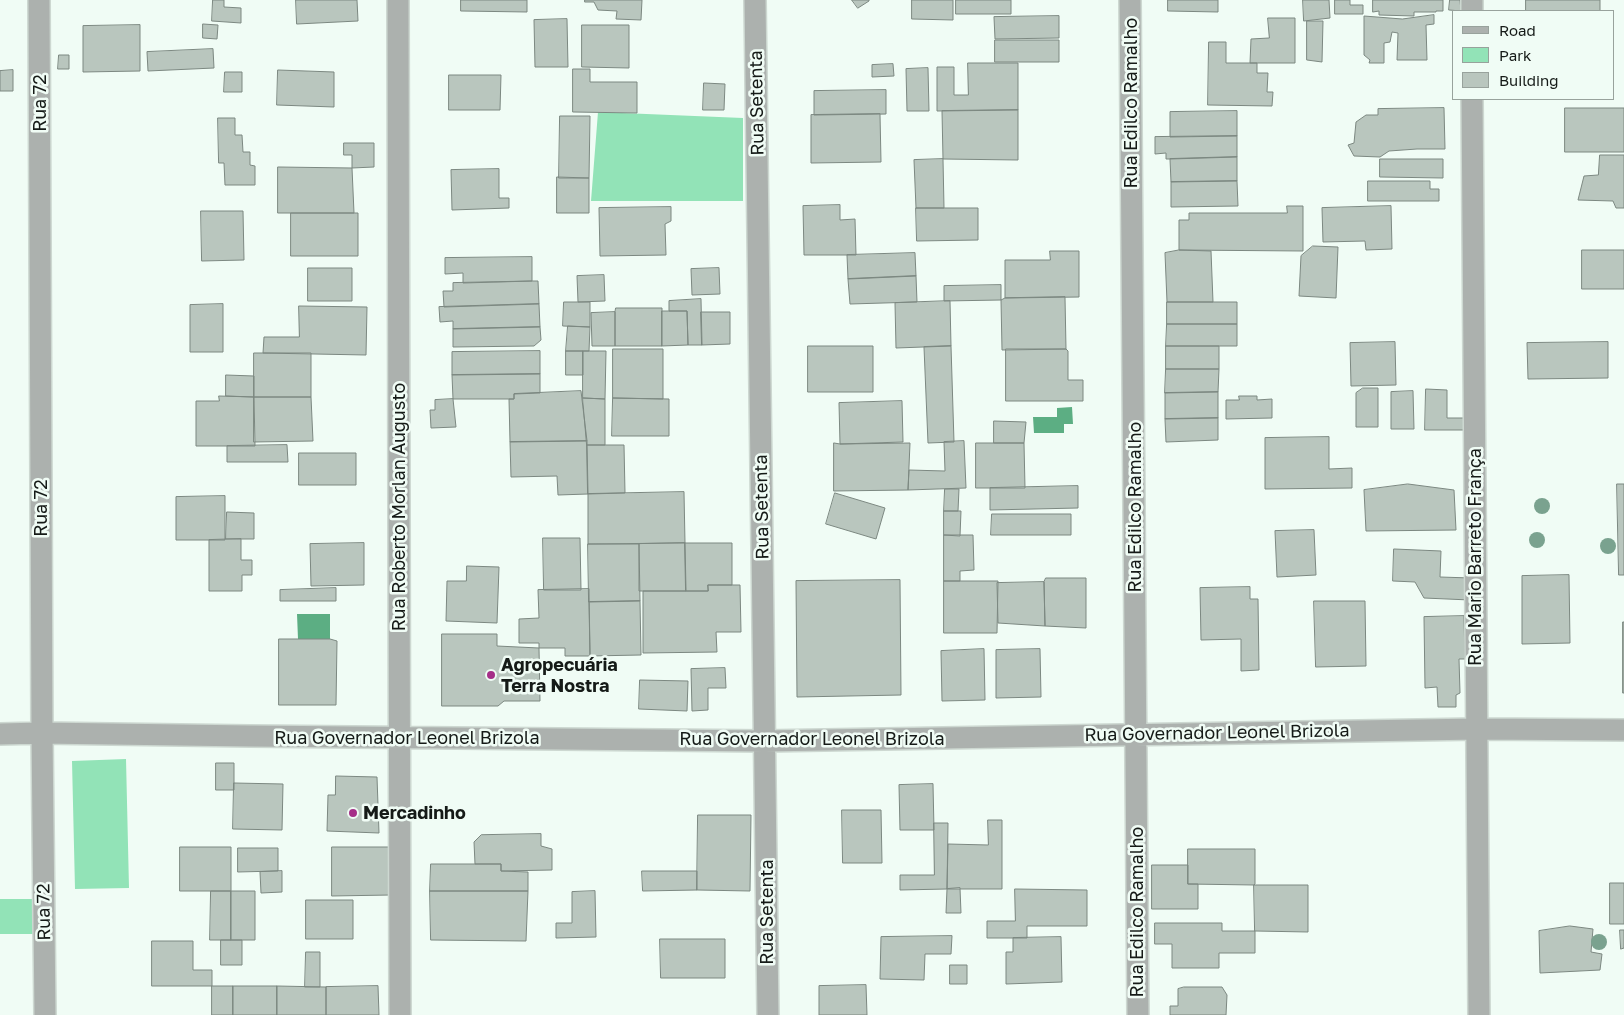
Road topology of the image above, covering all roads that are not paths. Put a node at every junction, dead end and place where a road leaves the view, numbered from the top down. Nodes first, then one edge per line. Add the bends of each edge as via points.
1 (39, 0) edge
2 (398, 0) edge
3 (756, 0) edge
4 (1130, 0) edge
5 (1472, 100) edge
6 (1477, 729) junction
7 (1624, 730) edge
8 (42, 732) junction
9 (0, 734) edge
10 (1136, 735) junction
11 (400, 737) junction
12 (765, 741) junction
13 (45, 1015) edge
14 (400, 1015) edge
15 (768, 1015) edge
16 (1138, 1015) edge
17 (1479, 1015) edge

1 - 8 street, Rua 72
2 - 11 street, Rua Roberto Morlan Augusto
3 - 12 street, Rua Setenta
4 - 10 street, Rua Edilco Ramalho
5 - 6 street, Rua Mario Barreto França
6 - 7 street, Rua Governador Leonel Brizola
6 - 10 street, Rua Governador Leonel Brizola
6 - 17 street, Rua Mario Barreto França
8 - 9 street, Rua Governador Leonel Brizola
8 - 11 street, Rua Governador Leonel Brizola
8 - 13 street, Rua 72
10 - 12 street, Rua Governador Leonel Brizola
10 - 16 street, Rua Edilco Ramalho
11 - 12 street, Rua Governador Leonel Brizola
11 - 14 street, Rua Roberto Morlan Augusto
12 - 15 street, Rua Setenta

